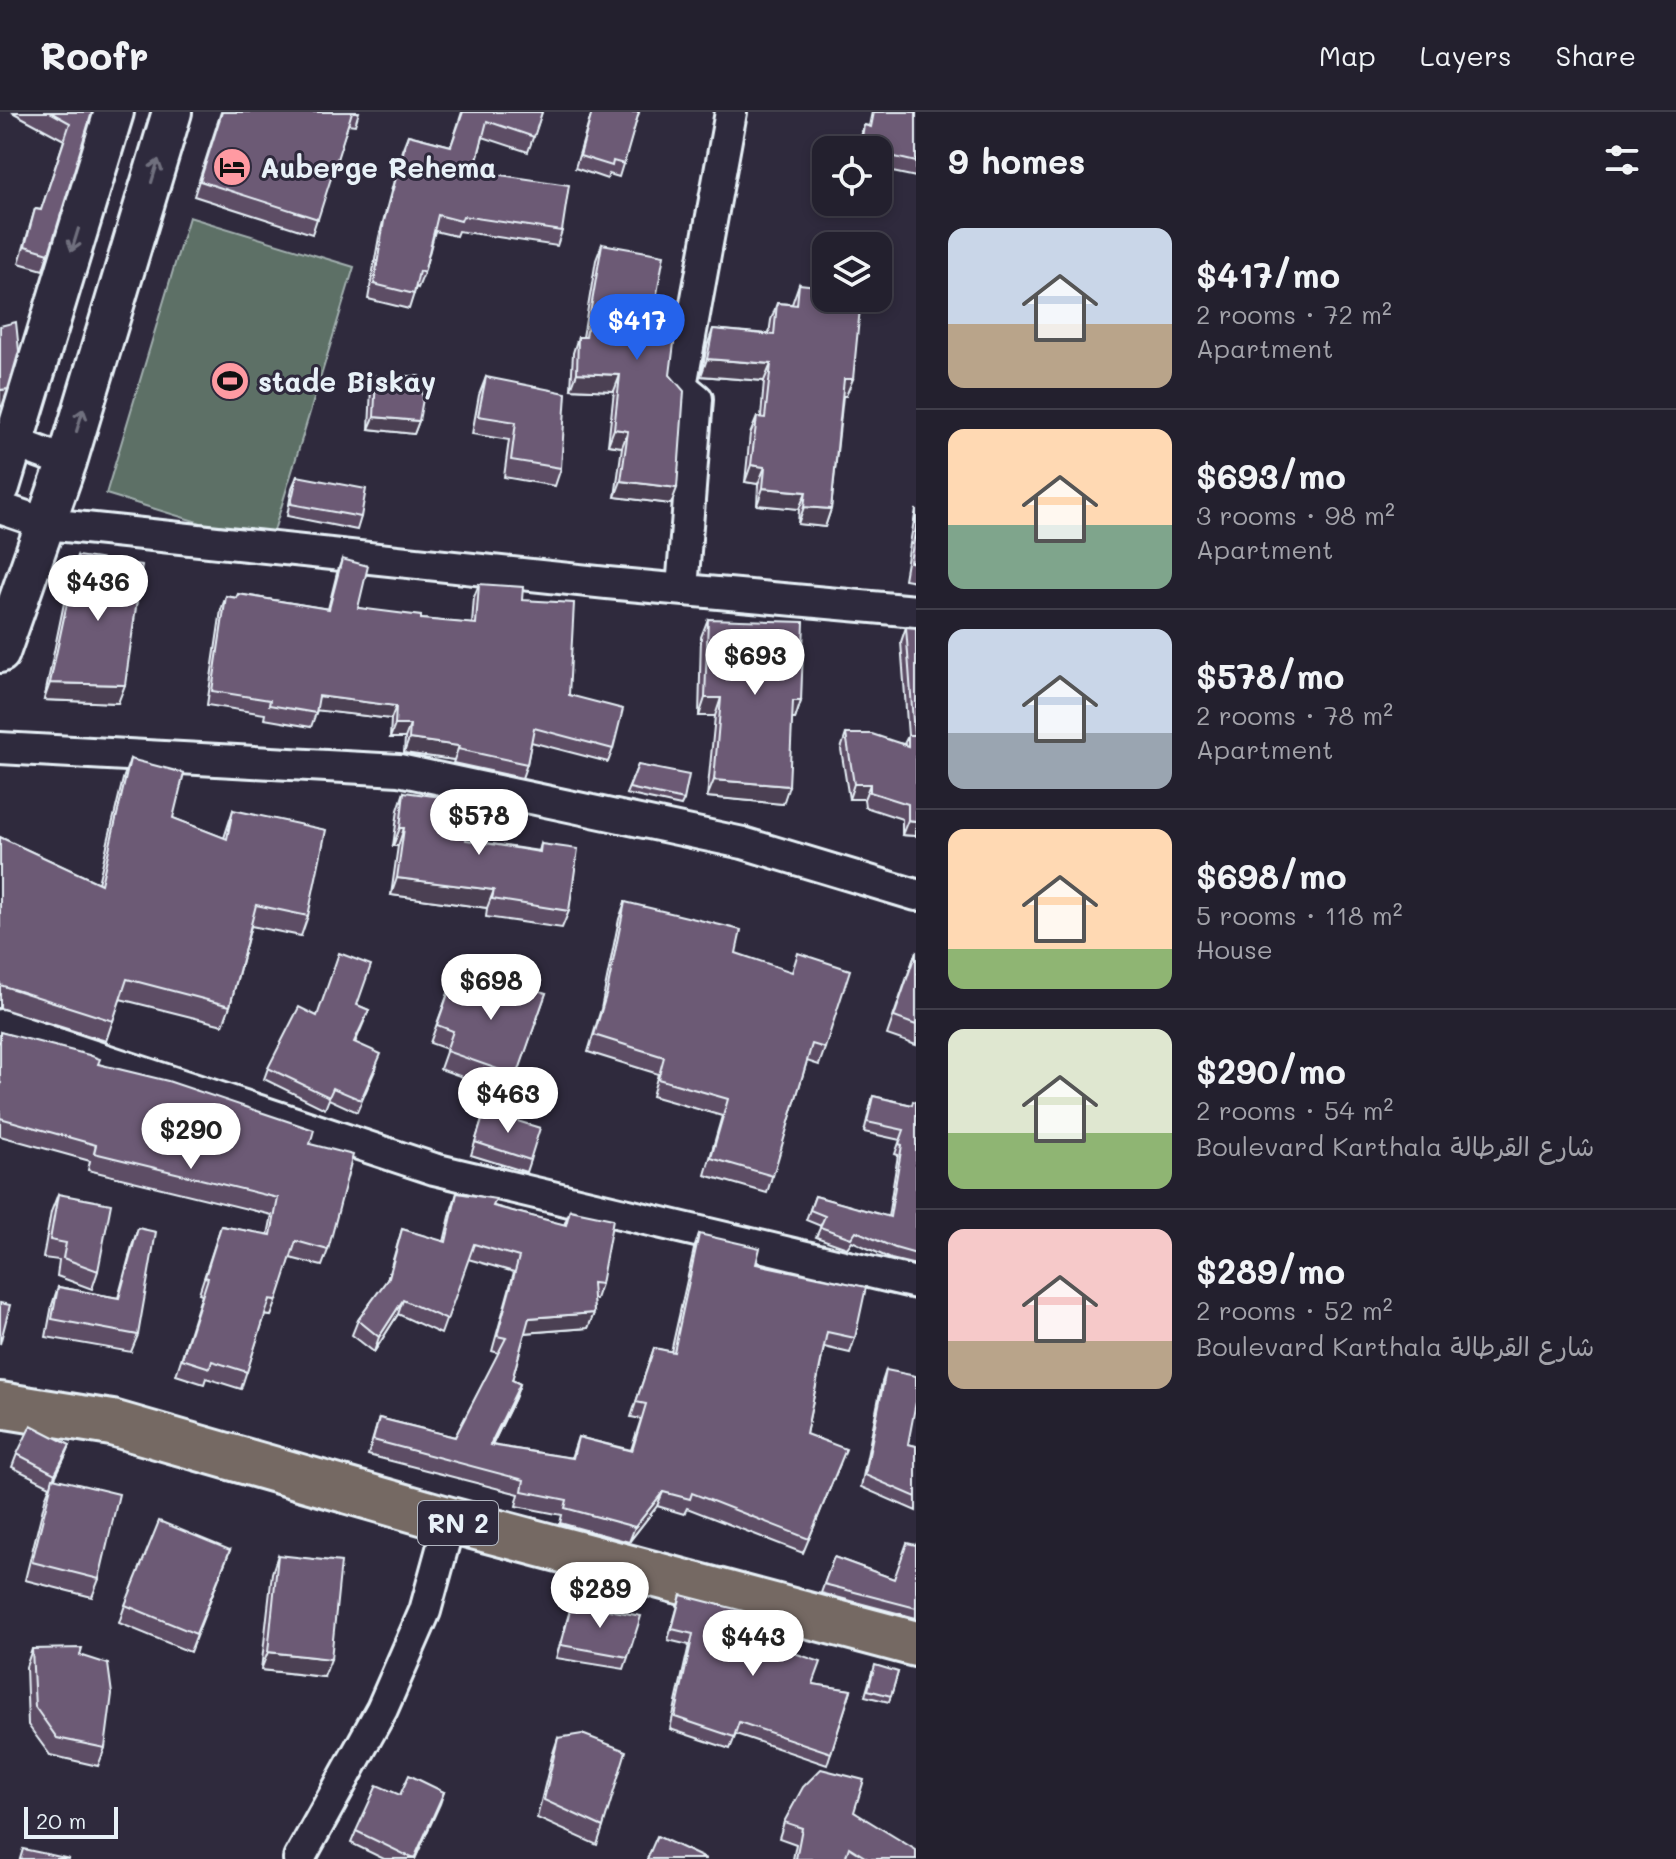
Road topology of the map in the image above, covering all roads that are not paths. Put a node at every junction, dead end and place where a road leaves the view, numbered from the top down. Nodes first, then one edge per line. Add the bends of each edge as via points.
1 (114, 112) edge
2 (172, 112) edge
3 (731, 112) edge
4 (7, 439) edge
5 (67, 462) junction
6 (0, 487) edge
7 (0, 508) edge
8 (47, 524) junction
9 (682, 589) junction
10 (916, 611) edge
11 (0, 653) edge
12 (0, 748) edge
13 (916, 895) edge
14 (0, 1025) edge
15 (916, 1283) edge
16 (0, 1405) edge
17 (450, 1520) junction
18 (916, 1644) edge
19 (299, 1859) edge

1 -> 4 street
5 -> 2 street
3 - 9 street via 681,386 697,399
4 - 5 street
4 - 6 street
5 - 8 street
7 - 8 street
8 - 9 street
8 - 11 street
9 - 10 street
12 - 13 street via 399,770 743,843
14 - 15 street via 434,1169
16 - 17 main road, RN 2 via 112,1423
17 - 18 main road, RN 2
17 - 19 street via 425,1611 382,1709

